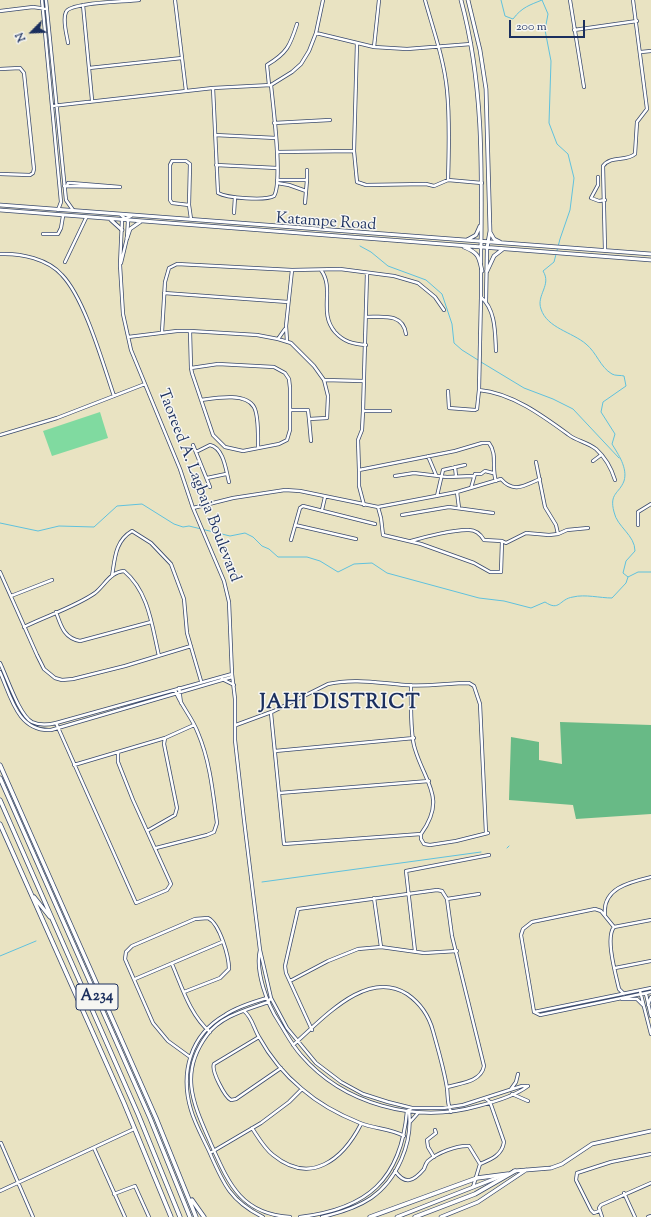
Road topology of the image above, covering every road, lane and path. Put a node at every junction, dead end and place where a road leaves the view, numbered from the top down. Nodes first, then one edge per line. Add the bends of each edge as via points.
1 (42, 0) edge
2 (46, 0) edge
3 (135, 0) edge
4 (139, 0) edge
5 (174, 0) edge
6 (323, 0) edge
7 (379, 0) edge
8 (425, 0) edge
9 (461, 0) edge
10 (468, 0) edge
11 (570, 0) edge
12 (633, 0) edge
13 (83, 5) junction
14 (42, 9) junction
15 (47, 9) junction
16 (0, 11) edge
17 (637, 22) junction
18 (297, 24) dead end
19 (574, 30) junction
20 (316, 33) junction
21 (68, 43) dead end
22 (357, 43) junction
23 (471, 44) junction
24 (374, 47) junction
25 (439, 48) junction
26 (651, 51) edge
27 (641, 52) junction
28 (182, 58) junction
29 (89, 68) junction
30 (0, 69) edge
31 (270, 85) junction
32 (584, 87) dead end
33 (213, 88) junction
34 (186, 91) junction
35 (92, 100) junction
36 (56, 105) junction
37 (52, 106) junction
38 (330, 120) dead end
39 (274, 123) junction
40 (215, 135) junction
41 (480, 136) junction
42 (488, 136) junction
43 (276, 138) junction
44 (354, 151) junction
45 (276, 152) junction
46 (216, 165) junction
47 (277, 168) junction
48 (307, 170) dead end
49 (0, 174) edge
50 (598, 177) dead end
51 (277, 180) junction
52 (290, 180) junction
53 (306, 180) junction
54 (448, 180) junction
55 (277, 183) junction
56 (482, 183) junction
57 (289, 184) junction
58 (66, 186) junction
59 (101, 186) junction
60 (306, 191) junction
61 (235, 197) junction
62 (604, 200) junction
63 (305, 203) dead end
64 (0, 205) edge
65 (189, 205) junction
66 (0, 210) edge
67 (58, 210) junction
68 (74, 211) junction
69 (234, 213) dead end
70 (121, 215) junction
71 (63, 216) junction
72 (131, 216) junction
73 (86, 218) junction
74 (110, 219) junction
75 (191, 219) junction
76 (125, 220) junction
77 (481, 220) junction
78 (140, 222) junction
79 (122, 230) junction
80 (490, 231) junction
81 (43, 234) dead end
82 (127, 238) junction
83 (465, 240) junction
84 (481, 241) junction
85 (488, 242) junction
86 (501, 243) junction
87 (461, 246) junction
88 (480, 247) junction
89 (487, 248) junction
90 (504, 249) junction
91 (605, 250) junction
92 (0, 254) edge
93 (651, 254) edge
94 (651, 260) edge
95 (65, 262) dead end
96 (120, 265) junction
97 (292, 270) junction
98 (321, 270) junction
99 (482, 271) junction
100 (487, 271) junction
101 (367, 273) junction
102 (164, 294) junction
103 (481, 297) junction
104 (288, 302) junction
105 (486, 302) junction
106 (444, 310) dead end
107 (366, 317) junction
108 (286, 326) junction
109 (190, 331) junction
110 (162, 332) junction
111 (406, 334) dead end
112 (128, 337) junction
113 (278, 339) junction
114 (287, 341) junction
115 (366, 345) junction
116 (496, 351) dead end
117 (192, 368) junction
118 (324, 380) junction
119 (363, 380) junction
120 (145, 384) junction
121 (479, 390) junction
122 (448, 391) dead end
123 (114, 396) junction
124 (201, 400) junction
125 (290, 410) junction
126 (363, 411) junction
127 (390, 411) dead end
128 (309, 419) junction
129 (0, 435) edge
130 (312, 441) dead end
131 (219, 442) junction
132 (193, 445) dead end
133 (258, 448) junction
134 (216, 449) junction
135 (196, 452) junction
136 (601, 455) junction
137 (428, 456) junction
138 (593, 461) dead end
139 (536, 462) dead end
140 (465, 465) dead end
141 (455, 467) junction
142 (359, 470) junction
143 (493, 473) junction
144 (226, 474) junction
145 (436, 474) junction
146 (395, 476) dead end
147 (441, 476) junction
148 (456, 476) junction
149 (474, 476) junction
150 (207, 478) junction
151 (540, 479) junction
152 (615, 480) dead end
153 (496, 481) junction
154 (229, 482) dead end
155 (210, 487) dead end
156 (472, 488) junction
157 (457, 492) junction
158 (437, 496) junction
159 (325, 497) junction
160 (651, 504) edge
161 (364, 505) junction
162 (378, 507) junction
163 (193, 508) junction
164 (459, 508) junction
165 (322, 510) junction
166 (493, 513) dead end
167 (402, 515) dead end
168 (375, 524) dead end
169 (296, 525) junction
170 (638, 526) dead end
171 (588, 528) dead end
172 (558, 534) junction
173 (356, 539) dead end
174 (291, 540) dead end
175 (411, 541) junction
176 (502, 541) junction
177 (0, 572) edge
178 (112, 576) junction
179 (52, 580) dead end
180 (11, 596) junction
181 (56, 612) junction
182 (151, 622) junction
183 (24, 627) junction
184 (191, 646) junction
185 (159, 656) junction
186 (0, 663) edge
187 (232, 668) junction
188 (0, 672) edge
189 (232, 675) junction
190 (223, 676) junction
191 (222, 679) junction
192 (201, 682) junction
193 (234, 685) junction
194 (410, 685) junction
195 (179, 688) junction
196 (175, 690) junction
197 (180, 692) junction
198 (176, 693) junction
199 (180, 704) junction
200 (271, 713) junction
201 (56, 724) junction
202 (194, 725) junction
203 (236, 725) junction
204 (58, 728) junction
205 (165, 738) junction
206 (414, 738) junction
207 (275, 751) junction
208 (118, 753) junction
209 (0, 765) edge
210 (74, 765) junction
211 (0, 778) edge
212 (428, 781) junction
213 (241, 791) junction
214 (279, 793) junction
215 (0, 800) edge
216 (244, 820) dead end
217 (0, 824) edge
218 (147, 831) junction
219 (421, 834) junction
220 (156, 848) junction
221 (489, 855) dead end
222 (651, 877) edge
223 (48, 887) junction
224 (30, 893) junction
225 (408, 894) junction
226 (479, 894) dead end
227 (374, 898) junction
228 (447, 899) junction
229 (67, 915) junction
230 (605, 916) junction
231 (651, 920) edge
232 (54, 922) junction
233 (614, 927) junction
234 (222, 942) junction
235 (381, 947) junction
236 (260, 950) junction
237 (415, 951) junction
238 (456, 951) junction
239 (651, 961) edge
240 (172, 964) junction
241 (615, 968) junction
242 (135, 979) junction
243 (290, 981) junction
244 (651, 988) edge
245 (619, 989) junction
246 (645, 990) junction
247 (640, 991) junction
248 (184, 992) junction
249 (651, 992) edge
250 (624, 994) junction
251 (641, 994) junction
252 (646, 994) junction
253 (615, 996) junction
254 (651, 997) edge
255 (266, 998) junction
256 (271, 998) junction
257 (614, 1000) junction
258 (268, 1002) junction
259 (644, 1006) junction
260 (648, 1006) junction
261 (251, 1008) junction
262 (244, 1011) junction
263 (534, 1012) junction
264 (250, 1016) junction
265 (651, 1016) edge
266 (207, 1029) junction
267 (312, 1030) junction
268 (210, 1032) junction
269 (651, 1034) edge
270 (259, 1037) junction
271 (297, 1042) junction
272 (293, 1045) junction
273 (186, 1053) junction
274 (191, 1053) junction
275 (190, 1058) junction
276 (281, 1068) junction
277 (518, 1074) dead end
278 (447, 1087) junction
279 (302, 1089) junction
280 (510, 1090) junction
281 (512, 1094) junction
282 (486, 1099) junction
283 (528, 1101) dead end
284 (490, 1102) junction
285 (403, 1106) junction
286 (448, 1107) junction
287 (412, 1108) junction
288 (398, 1110) junction
289 (408, 1111) junction
290 (418, 1112) junction
291 (451, 1112) junction
292 (406, 1121) junction
293 (410, 1122) junction
294 (361, 1124) junction
295 (252, 1128) junction
296 (134, 1129) junction
297 (405, 1130) junction
298 (435, 1130) dead end
299 (651, 1131) edge
300 (398, 1132) junction
301 (404, 1136) junction
302 (1, 1142) dead end
303 (94, 1148) junction
304 (214, 1150) junction
305 (210, 1153) junction
306 (651, 1154) edge
307 (434, 1157) junction
308 (480, 1164) junction
309 (528, 1169) junction
310 (178, 1170) junction
311 (395, 1171) junction
312 (515, 1171) junction
313 (508, 1174) junction
314 (477, 1178) junction
315 (18, 1183) junction
316 (651, 1183) edge
317 (473, 1188) junction
318 (0, 1191) edge
319 (114, 1194) junction
320 (624, 1194) junction
321 (599, 1211) junction
322 (651, 1216) edge
323 (32, 1217) edge
324 (125, 1217) edge
325 (149, 1217) edge
326 (170, 1217) edge
327 (180, 1217) edge
328 (190, 1217) edge
329 (196, 1217) edge
330 (204, 1217) edge
331 (263, 1217) edge
332 (290, 1217) edge
333 (300, 1217) edge
334 (322, 1217) edge
335 (370, 1217) edge
336 (397, 1217) edge
337 (415, 1217) edge
338 (441, 1217) edge
339 (602, 1217) edge
340 (635, 1217) edge
341 (648, 1217) edge

1 - 14 street
2 - 15 street
3 - 4 street
3 - 13 street
5 - 28 street
6 - 20 street
7 - 24 street
8 - 25 street
9 - 23 main road
10 - 42 main road via 484,72
11 - 19 street
12 - 17 street
13 - 21 street via 72,7 66,12
13 - 29 street
14 - 15 street
14 - 16 street via 33,7
14 - 37 street
15 - 36 street
17 - 19 street
17 - 27 street
18 - 31 street via 287,50 268,65
19 - 32 street
20 - 22 street
20 - 31 street via 301,64
22 - 24 street
22 - 44 street
23 - 25 street
23 - 41 main road
24 - 25 street
25 - 54 street via 447,90
26 - 27 street
27 - 62 street via 647,109 637,122 635,154 612,159 603,166
28 - 29 street
28 - 34 street
29 - 35 street
30 - 49 street via 20,68 24,73 34,169 30,175
31 - 33 street
31 - 39 street
33 - 34 street
33 - 40 street
34 - 35 street
35 - 36 street
36 - 37 street
36 - 58 street
37 - 67 street via 61,202
38 - 39 street
39 - 43 street
40 - 43 street
40 - 46 street
41 - 42 main road
41 - 56 main road
42 - 80 main road
43 - 45 street
44 - 45 street
44 - 54 street via 356,178 360,184 434,186
45 - 47 street
46 - 47 street
46 - 61 street via 218,193
47 - 51 street
48 - 53 street
50 - 62 street via 598,185 591,198
51 - 52 street
51 - 55 street
52 - 53 street
52 - 57 street
53 - 60 street
54 - 56 street
55 - 57 street
55 - 61 street via 276,193 272,197
56 - 77 main road
57 - 60 street
58 - 59 street via 68,183
58 - 68 street via 66,203
59 - 59 street via 120,187
60 - 63 street
61 - 69 street
62 - 91 street
64 - 67 main road, Katampe Road
65 - 65 street via 190,164 186,161 172,161 170,200
65 - 75 street
66 - 71 main road, Katampe Road
67 - 68 main road, Katampe Road
68 - 70 main road, Katampe Road
70 - 72 main road, Katampe Road
70 - 76 street
71 - 73 main road, Katampe Road
71 - 81 street via 58,234
72 - 75 main road, Katampe Road
72 - 76 street
73 - 74 main road, Katampe Road
73 - 95 street
74 - 76 main road, Katampe Road
74 - 79 main road
75 - 83 main road, Katampe Road
76 - 78 main road, Katampe Road
76 - 79 street, Taoreed A. Lagbaja Boulevard
76 - 82 street, Taoreed A. Lagbaja Boulevard
77 - 83 main road via 476,235
77 - 84 main road
78 - 82 main road via 130,229
78 - 87 main road, Katampe Road
79 - 96 street, Taoreed A. Lagbaja Boulevard
80 - 85 main road
80 - 86 main road via 494,239
82 - 96 street, Taoreed A. Lagbaja Boulevard
83 - 84 main road, Katampe Road
84 - 85 main road, Katampe Road
84 - 88 main road
85 - 86 main road, Katampe Road
85 - 89 main road
86 - 91 main road, Katampe Road
87 - 88 main road, Katampe Road
87 - 99 main road via 478,255
88 - 89 main road, Katampe Road
88 - 99 street
89 - 90 main road, Katampe Road
89 - 100 street
90 - 94 main road, Katampe Road
90 - 100 main road via 494,256
91 - 93 main road, Katampe Road
92 - 123 street via 34,259 56,269 63,276 81,307
96 - 112 street, Taoreed A. Lagbaja Boulevard via 123,314
97 - 98 street
97 - 102 street via 177,264 171,266 168,271
97 - 104 street
98 - 101 street
98 - 115 street via 327,281 326,309 329,324 343,340
99 - 103 street
100 - 105 street
101 - 106 street via 394,276 418,283 435,297
101 - 107 street
102 - 104 street
102 - 110 street
103 - 105 street
103 - 121 street
104 - 108 street
105 - 116 street via 494,325
107 - 111 street via 401,320
107 - 115 street
108 - 113 street
108 - 114 street
109 - 110 street
109 - 113 street via 257,335
109 - 117 street
110 - 112 street
112 - 120 street, Taoreed A. Lagbaja Boulevard
113 - 114 street
114 - 118 street via 302,353
115 - 119 street
117 - 124 street
117 - 125 street via 218,364 274,367 285,373 289,379
118 - 119 street
118 - 128 street via 328,396 327,418
119 - 126 street
120 - 123 street
120 - 163 street, Taoreed A. Lagbaja Boulevard
121 - 122 street via 475,410 449,408
121 - 136 street via 494,391 512,400 560,427 569,436 587,442
123 - 129 street via 56,418
124 - 131 street via 213,435
124 - 133 street via 240,398 251,403 256,411
125 - 128 street via 308,410
125 - 133 street via 287,440
126 - 127 street
126 - 142 street via 362,430 358,440
128 - 130 street
131 - 133 street via 225,448 236,450
131 - 134 street
132 - 135 street
134 - 135 street via 210,446
134 - 144 street via 222,456
135 - 150 street
136 - 138 street
136 - 152 street via 608,463
137 - 142 street
137 - 143 street via 487,443 494,454
137 - 145 street
139 - 151 street
140 - 141 street
141 - 147 street via 445,469
141 - 148 street
142 - 161 street via 359,486
143 - 149 street via 477,472
143 - 153 street
144 - 150 street
144 - 154 street
145 - 146 street via 414,473
145 - 147 street
147 - 148 street
147 - 158 street
148 - 149 street
149 - 156 street
150 - 155 street
151 - 153 street via 515,488 506,485 501,479
151 - 172 street via 545,507 556,525
153 - 156 street
156 - 157 street
157 - 158 street
157 - 164 street
158 - 162 street
159 - 161 street
159 - 163 street via 286,490 233,498
159 - 165 street
160 - 170 street via 638,512
161 - 162 street
162 - 175 street via 383,535
163 - 187 street, Taoreed A. Lagbaja Boulevard via 224,581 229,602
164 - 166 street
164 - 167 street via 449,507
165 - 168 street
165 - 169 street via 306,506 300,508
169 - 173 street
169 - 174 street
171 - 172 street via 567,530
172 - 176 street via 526,533 506,543
175 - 176 street via 470,530 480,534 484,540
175 - 176 street via 474,563 490,572 501,572
177 - 180 street
178 - 181 street via 95,592
178 - 182 street via 124,571 133,578 139,586
178 - 184 street via 116,552 122,537 132,531 151,543 171,564 179,582
179 - 180 street
180 - 183 street
181 - 182 street via 67,636 80,641
181 - 183 street
182 - 185 street
183 - 185 street via 44,669 62,680
184 - 185 street
184 - 192 street
186 - 201 street via 28,720 40,725
187 - 189 street, Taoreed A. Lagbaja Boulevard
187 - 190 street
188 - 204 street via 19,714 26,723 36,729
189 - 190 street
189 - 191 street
189 - 193 street, Taoreed A. Lagbaja Boulevard
190 - 192 street
191 - 193 street
191 - 197 street
192 - 195 street
193 - 203 street, Taoreed A. Lagbaja Boulevard
194 - 200 street via 350,680 335,682
194 - 206 street
194 - 219 street via 469,683 474,686 480,704 487,833 460,841 430,845 424,844
195 - 196 street
195 - 197 street
196 - 198 street
196 - 201 street
197 - 198 street
197 - 199 street
198 - 199 street
198 - 204 street
199 - 202 street
200 - 203 street
200 - 207 street
201 - 204 street
202 - 205 street
202 - 220 street via 206,751 217,828 206,836
203 - 213 street, Taoreed A. Lagbaja Boulevard via 235,740
204 - 210 street
205 - 208 street
205 - 218 street via 177,808 175,815
206 - 207 street
206 - 212 street via 414,748
207 - 214 street
208 - 210 street
208 - 218 street via 121,770
209 - 229 highway
210 - 220 street via 136,903 170,887
211 - 223 highway, A234
212 - 214 street
212 - 219 street via 432,788 433,808 429,823
213 - 216 street, Taoreed A. Lagbaja Boulevard
213 - 236 street, Taoreed A. Lagbaja Boulevard
214 - 219 street via 284,844
215 - 232 highway, A234
217 - 224 highway
218 - 220 street
221 - 225 street via 406,871
222 - 230 street via 621,886 606,900
223 - 229 highway
223 - 328 highway, A234 via 150,1118
224 - 232 highway
224 - 296 highway
225 - 227 street
225 - 228 street via 437,890 445,894
225 - 237 street
226 - 228 street
227 - 235 street
227 - 243 street via 298,909 285,966
228 - 238 street
229 - 310 highway
230 - 233 street
230 - 263 street via 595,909 532,922 523,929 521,935
231 - 233 street
232 - 327 highway, A234
233 - 241 street via 610,935
234 - 240 street
234 - 242 street via 217,926 212,920 195,919 127,948 126,959
234 - 248 street via 229,961 226,974
235 - 237 street
235 - 243 street via 358,949
236 - 255 street, Taoreed A. Lagbaja Boulevard via 259,966
236 - 256 street, Taoreed A. Lagbaja Boulevard
237 - 238 street
238 - 278 street via 484,1066 479,1077
239 - 241 street
240 - 242 street
240 - 248 street
241 - 245 street
242 - 273 street via 153,1023 168,1041
243 - 267 street
244 - 246 street
245 - 250 street
245 - 253 street
246 - 247 street
246 - 252 street
247 - 250 street
247 - 251 street
248 - 266 street via 194,1013
249 - 252 street
250 - 253 street
251 - 252 street
251 - 257 street
251 - 259 street
252 - 260 street
253 - 263 street
254 - 260 street
255 - 256 street
255 - 258 street, Taoreed A. Lagbaja Boulevard
255 - 266 street via 225,1015
256 - 258 street
256 - 271 street, Taoreed A. Lagbaja Boulevard via 278,1014
257 - 259 street via 637,1000
257 - 263 street via 540,1016
258 - 261 street
258 - 272 street, Taoreed A. Lagbaja Boulevard
259 - 269 street
260 - 265 street
261 - 262 street
261 - 264 street
262 - 264 street
262 - 268 street via 222,1021
264 - 270 street
266 - 268 street
266 - 274 street
267 - 271 street
267 - 278 street via 350,997 364,990 385,987 402,991 417,1001 427,1016
268 - 304 street via 196,1054 192,1066 191,1088 197,1111
270 - 276 street
270 - 276 street via 214,1064 213,1071 226,1097 236,1099
271 - 272 street
271 - 285 street, Taoreed A. Lagbaja Boulevard via 316,1063 341,1082 372,1097
272 - 288 street, Taoreed A. Lagbaja Boulevard via 312,1067 342,1089
273 - 274 street
273 - 275 street
274 - 275 street
275 - 305 street via 186,1078 188,1100
276 - 279 street
277 - 280 street
278 - 286 street
279 - 294 street via 330,1108
279 - 295 street via 276,1113
280 - 281 street, Taoreed A. Lagbaja Boulevard via 528,1086
280 - 282 street, Taoreed A. Lagbaja Boulevard
281 - 283 street
281 - 284 street, Taoreed A. Lagbaja Boulevard
282 - 284 street
282 - 286 street, Taoreed A. Lagbaja Boulevard
284 - 291 street, Taoreed A. Lagbaja Boulevard
284 - 308 street via 504,1142 498,1155
285 - 287 street, Taoreed A. Lagbaja Boulevard
285 - 289 street
286 - 287 street, Taoreed A. Lagbaja Boulevard
286 - 291 street
287 - 289 street
288 - 289 street, Taoreed A. Lagbaja Boulevard
288 - 292 street
289 - 290 street, Taoreed A. Lagbaja Boulevard
289 - 292 street
289 - 293 street
290 - 291 street, Taoreed A. Lagbaja Boulevard
290 - 293 street
292 - 297 street
293 - 311 street via 402,1157
294 - 295 street via 339,1156 327,1164 311,1168 278,1159
294 - 300 street
295 - 304 street
296 - 303 street
296 - 326 highway
297 - 300 street
297 - 301 street
298 - 307 street via 436,1133 427,1140
299 - 309 main road via 592,1144 562,1164 551,1168
300 - 301 street
301 - 333 street via 396,1162 376,1189 346,1206
302 - 315 street
303 - 315 street
303 - 319 street
304 - 305 street
304 - 332 street via 230,1184 244,1200 260,1211
305 - 331 street via 228,1190 242,1206
306 - 321 street via 611,1162 577,1173 576,1180 591,1210 594,1213
307 - 308 street via 461,1145 469,1146
307 - 311 street via 407,1181 402,1180
308 - 314 street
309 - 312 main road
309 - 338 main road via 485,1198
310 - 329 highway
310 - 330 highway via 194,1204
311 - 334 street via 370,1199 348,1210
312 - 313 main road
312 - 337 highway via 475,1194
313 - 314 highway
313 - 317 main road
314 - 317 street
314 - 335 highway
315 - 318 street
315 - 323 street
316 - 320 street
317 - 336 main road
319 - 324 street
319 - 325 street via 135,1186
320 - 321 street via 600,1206
320 - 340 street
321 - 339 street
322 - 341 street

